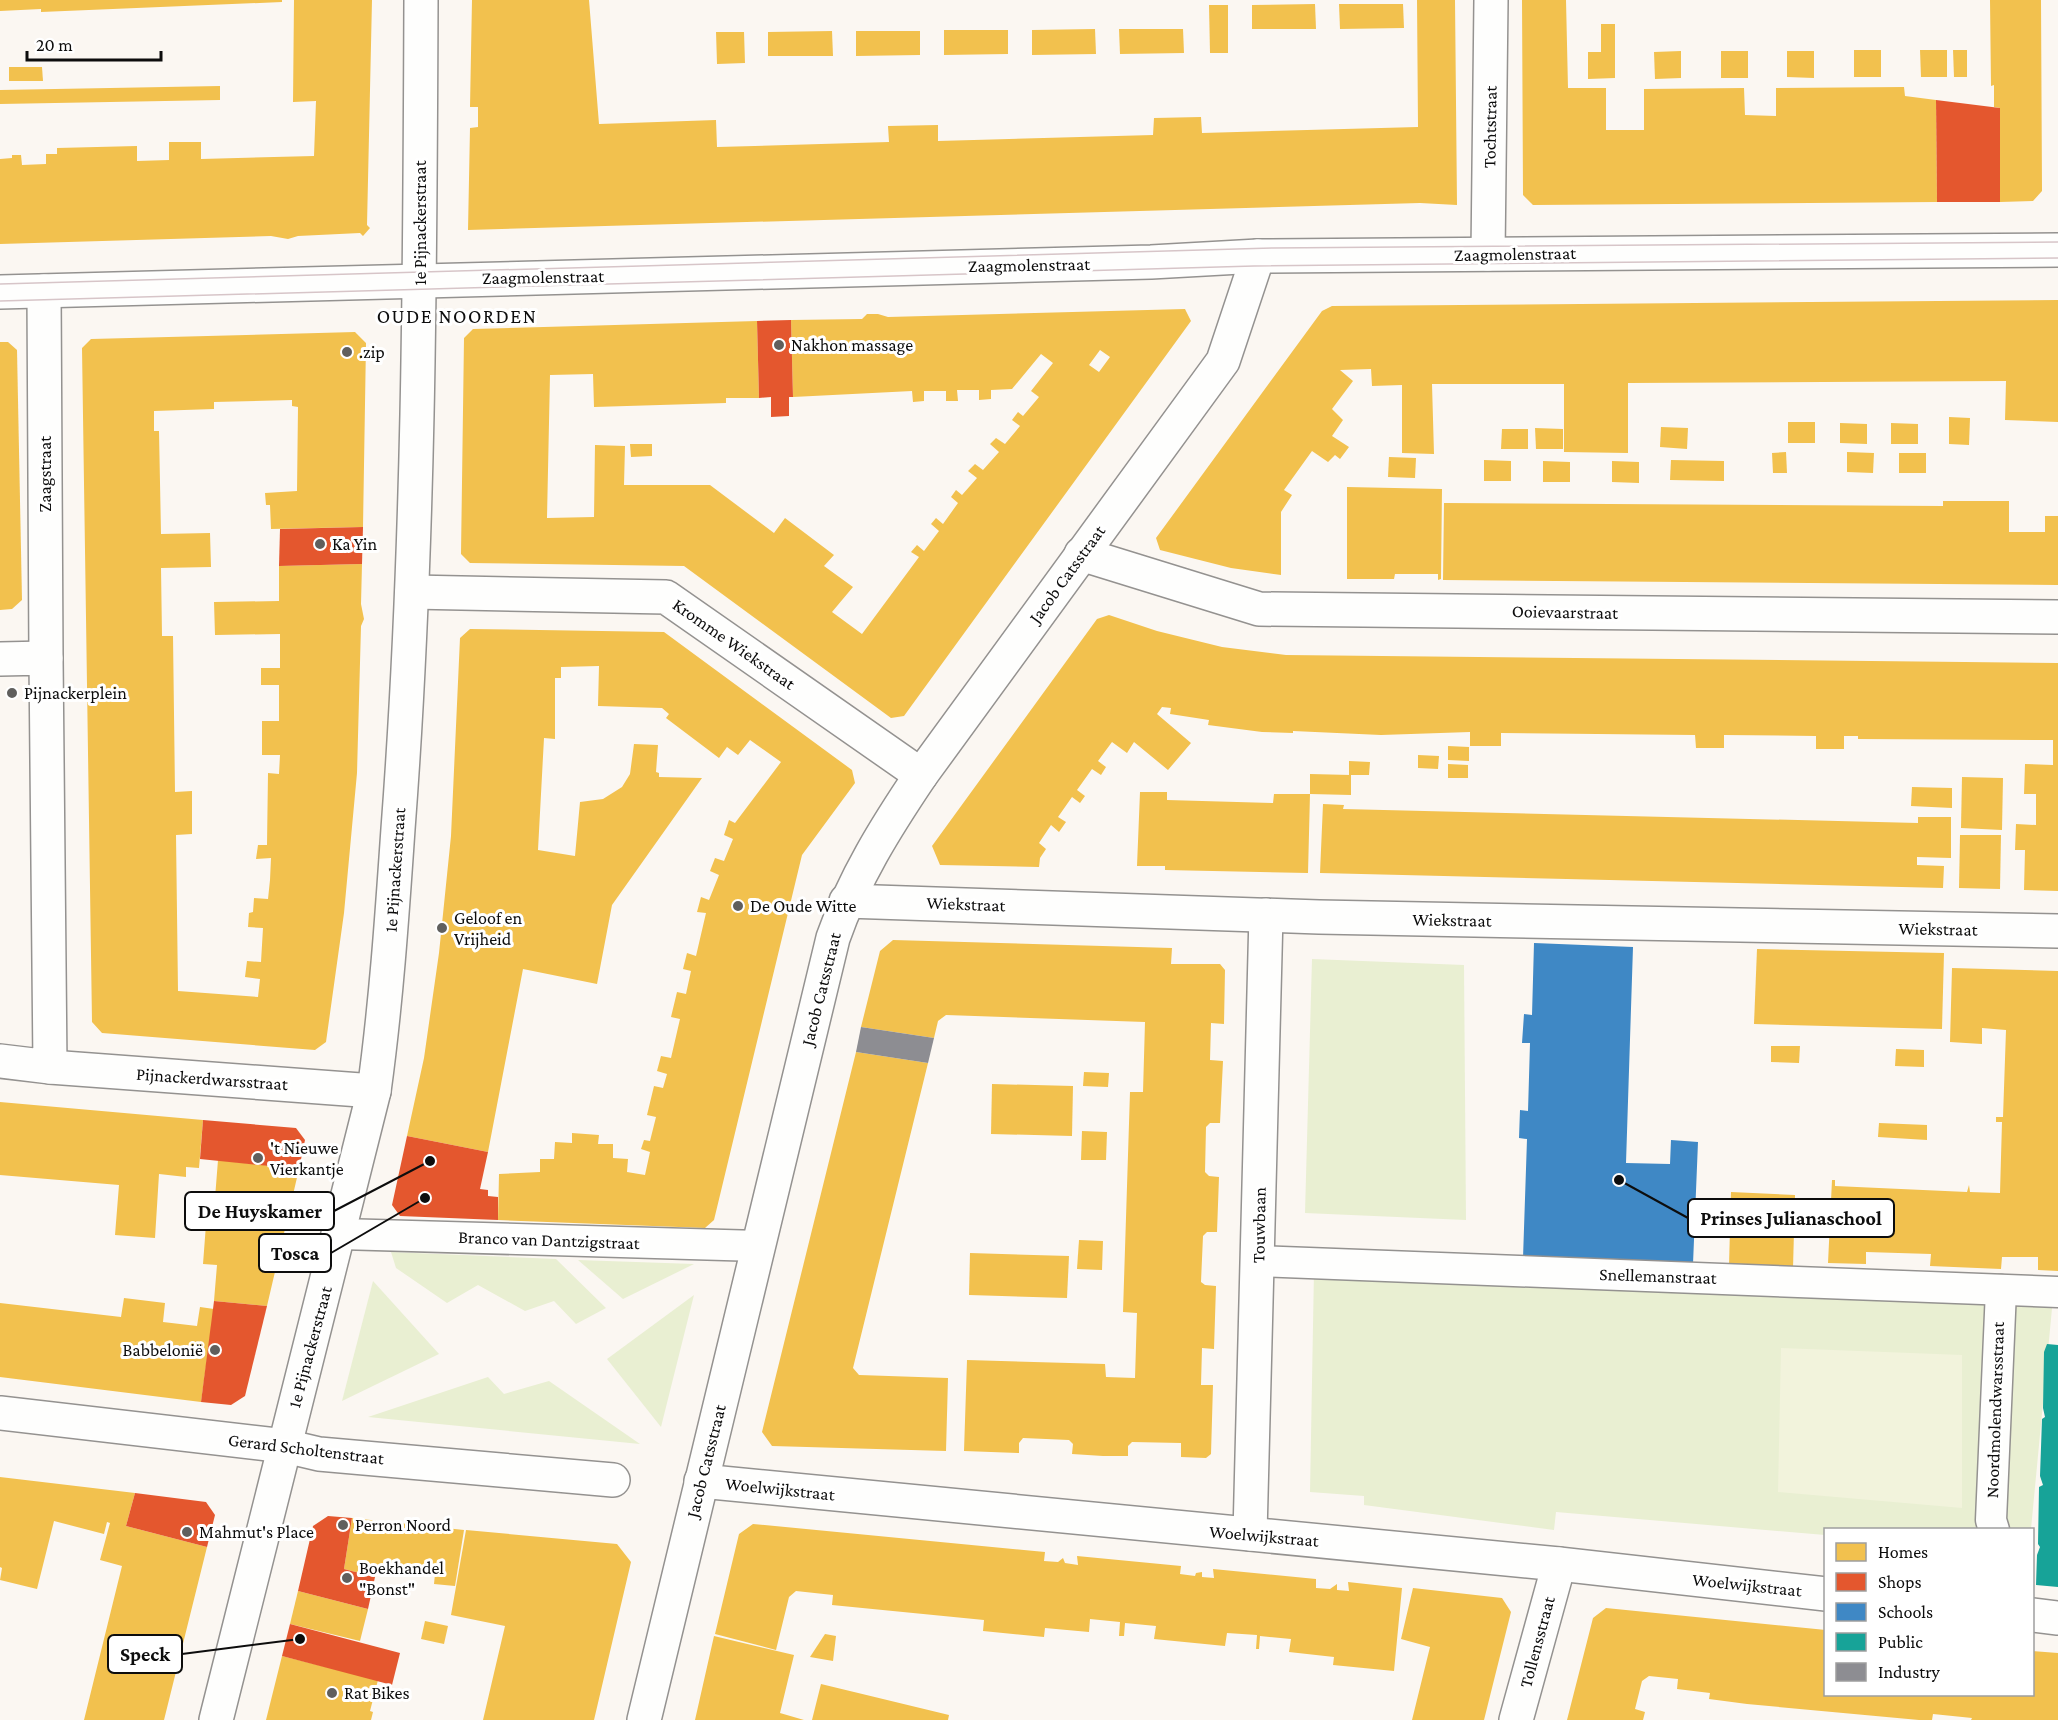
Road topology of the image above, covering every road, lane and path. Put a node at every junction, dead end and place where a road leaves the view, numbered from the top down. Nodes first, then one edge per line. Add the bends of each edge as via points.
1 (421, 0) edge
2 (1491, 0) edge
3 (2058, 250) edge
4 (1488, 254) junction
5 (1258, 256) junction
6 (420, 280) junction
7 (44, 291) junction
8 (0, 292) edge
9 (1081, 554) junction
10 (412, 592) junction
11 (2058, 617) edge
12 (0, 658) edge
13 (46, 658) junction
14 (921, 776) junction
15 (846, 901) junction
16 (1266, 915) junction
17 (2058, 931) edge
18 (0, 1061) edge
19 (50, 1067) junction
20 (374, 1091) junction
21 (340, 1234) junction
22 (759, 1246) junction
23 (1258, 1261) junction
24 (2001, 1290) junction
25 (2058, 1292) edge
26 (0, 1413) edge
27 (285, 1446) junction
28 (613, 1480) dead end
29 (701, 1481) junction
30 (1993, 1528) edge
31 (1250, 1534) junction
32 (1559, 1564) junction
33 (1824, 1594) edge
34 (2034, 1615) edge
35 (2058, 1618) edge
36 (216, 1720) edge
37 (644, 1720) edge
38 (1516, 1720) edge

1 - 6 street, 1e Pijnackerstraat
2 - 4 street, Tochtstraat
3 - 4 street, Zaagmolenstraat
4 - 5 street, Zaagmolenstraat
5 - 6 street, Zaagmolenstraat
5 - 9 street, Jacob Catsstraat via 1223,360
6 - 7 street, Zaagmolenstraat
6 - 10 street, 1e Pijnackerstraat
7 - 8 street, Zaagmolenstraat
7 - 13 street, Zaagstraat
9 - 11 street, Ooievaarstraat via 1259,609
9 - 14 street, Jacob Catsstraat
10 - 14 street, Kromme Wiekstraat via 666,597
10 - 20 street, 1e Pijnackerstraat via 408,704 385,1012
12 - 13 street
13 - 19 street
14 - 15 street, Jacob Catsstraat via 883,831
15 - 16 street, Wiekstraat
15 - 22 street, Jacob Catsstraat via 833,938
16 - 17 street, Wiekstraat
16 - 23 street, Touwbaan
18 - 19 street
19 - 20 street, Pijnackerdwarsstraat
20 - 21 street, 1e Pijnackerstraat
21 - 22 street, Branco van Dantzigstraat
21 - 27 street, 1e Pijnackerstraat
22 - 29 street, Jacob Catsstraat
23 - 24 street, Snellemanstraat
23 - 31 street, Touwbaan
24 - 25 street, Snellemanstraat
24 - 30 street, Noordmolendwarsstraat
26 - 27 street, Gerard Scholtenstraat
27 - 28 street, Gerard Scholtenstraat via 319,1454
27 - 36 street, 1e Pijnackerstraat
29 - 31 street, Woelwijkstraat
29 - 37 street, Jacob Catsstraat
31 - 32 street, Woelwijkstraat
32 - 33 street, Woelwijkstraat
32 - 38 street, Tollensstraat
34 - 35 street

